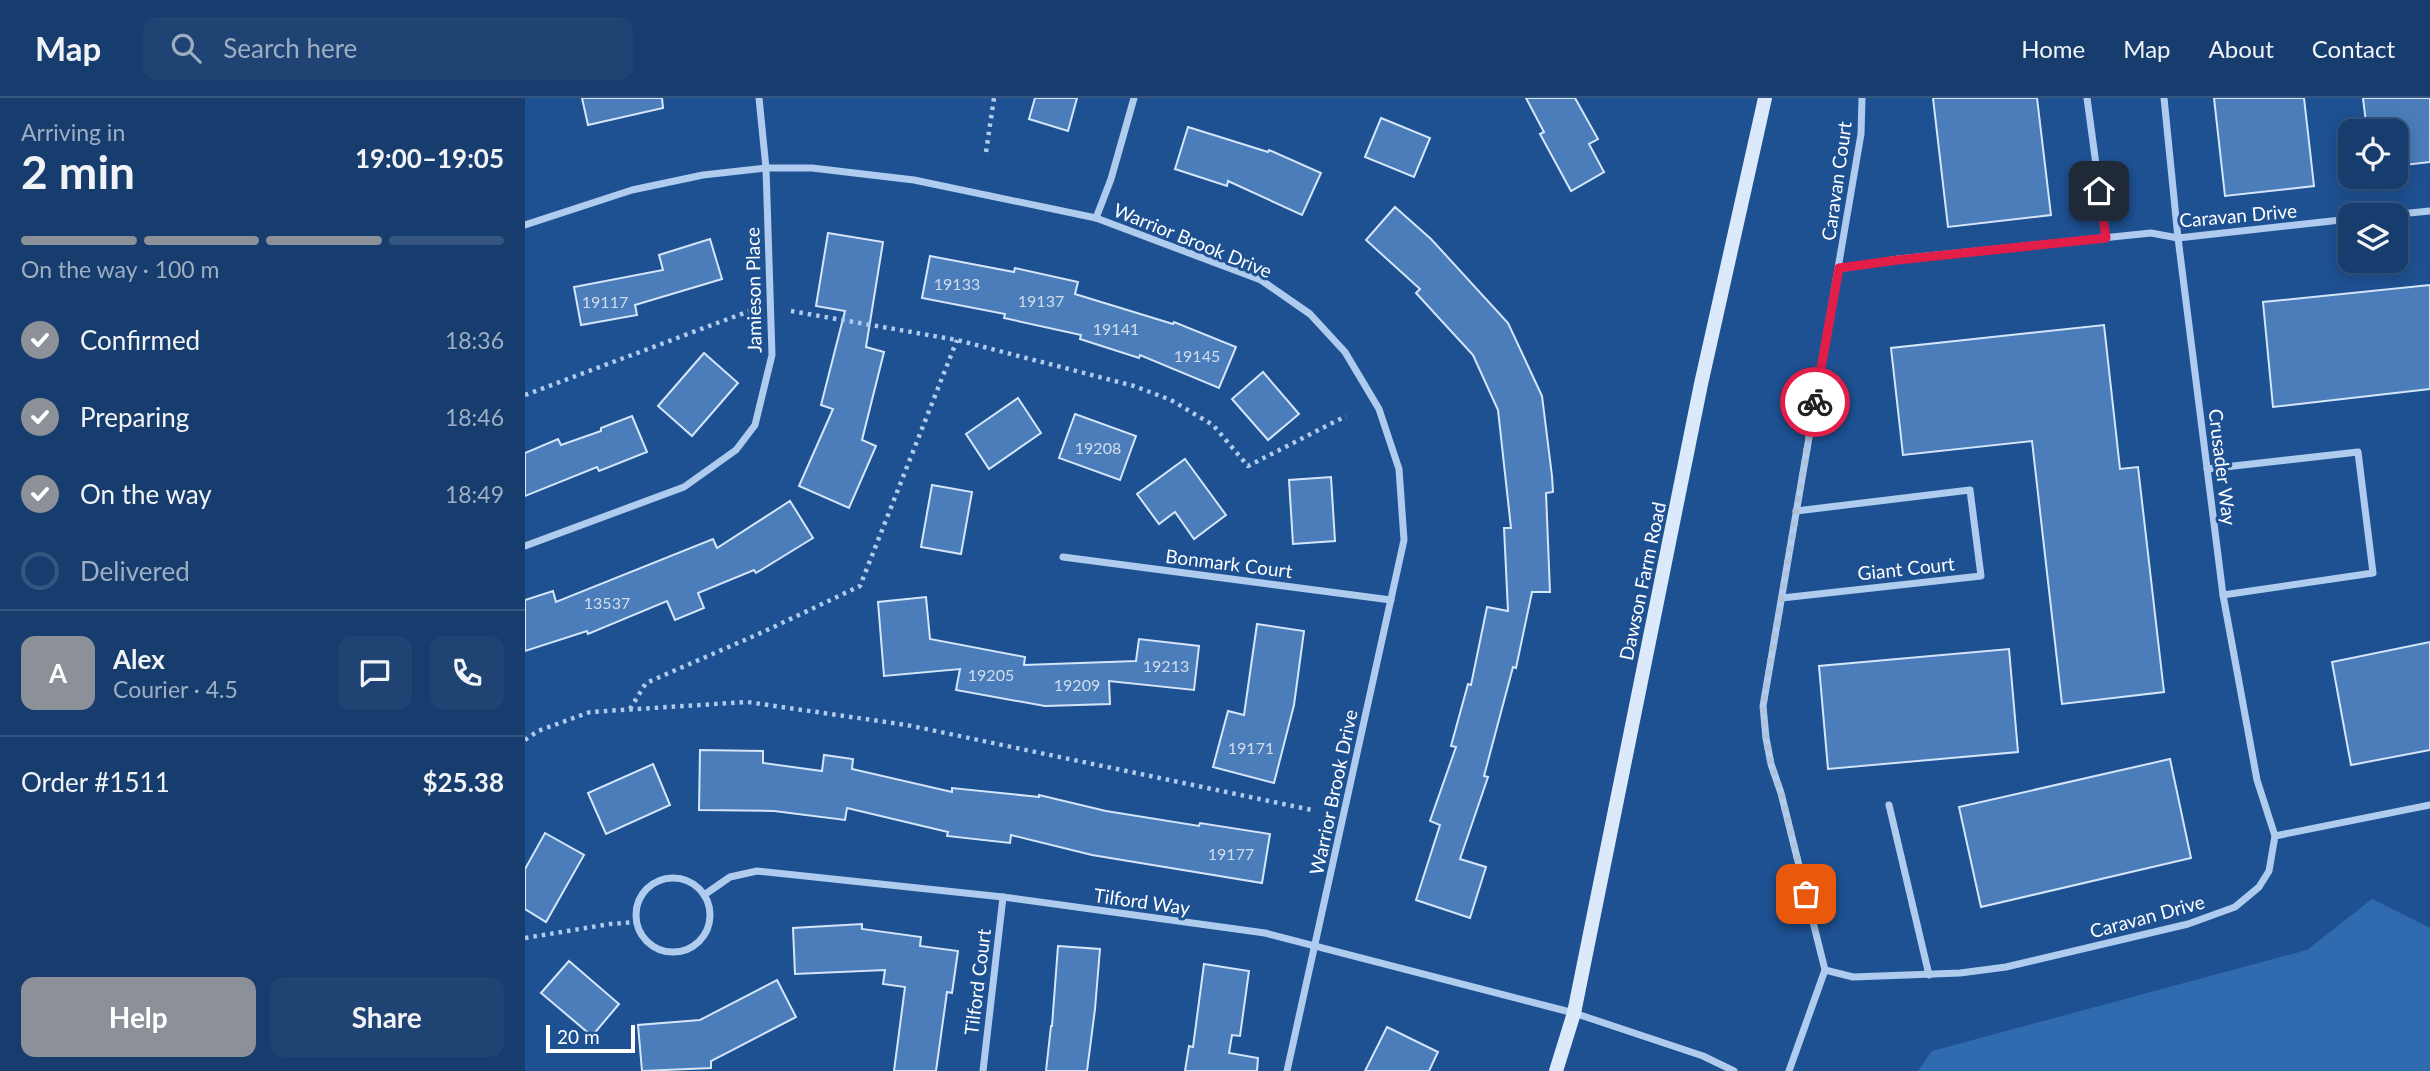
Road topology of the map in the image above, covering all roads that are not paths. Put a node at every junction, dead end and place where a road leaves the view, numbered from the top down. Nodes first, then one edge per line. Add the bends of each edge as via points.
1 (759, 98) edge
2 (1134, 98) edge
3 (1765, 98) edge
4 (1862, 98) edge
5 (2087, 98) edge
6 (2164, 98) edge
7 (766, 169) junction
8 (2430, 211) edge
9 (2408, 213) edge
10 (1096, 218) junction
11 (2338, 220) edge
12 (525, 225) edge
13 (2106, 238) junction
14 (2178, 238) junction
15 (1839, 268) junction
16 (2207, 469) junction
17 (1796, 511) junction
18 (525, 546) edge
19 (1063, 558) dead end
20 (2223, 595) junction
21 (1782, 598) junction
22 (1391, 600) junction
23 (2430, 804) edge
24 (1889, 805) dead end
25 (2275, 836) junction
26 (704, 895) junction
27 (1003, 897) junction
28 (1316, 947) junction
29 (1825, 970) junction
30 (1929, 975) junction
31 (1574, 1013) junction
32 (983, 1071) edge
33 (1287, 1071) edge
34 (1556, 1071) edge
35 (1734, 1071) edge
36 (1789, 1071) edge

1 - 7 street, Jamieson Place
2 - 10 street
3 - 31 street, Dawson Farm Road
4 - 15 street, Caravan Court via 1861,134
5 - 13 street
6 - 14 street, Crusader Way
7 - 10 street, Warrior Brook Drive via 812,168 914,180
7 - 12 street, Warrior Brook Drive via 702,175 632,190
7 - 18 street, Jamieson Place via 772,355 755,425 736,450 684,487
8 - 9 street
10 - 22 street, Warrior Brook Drive via 1261,280 1310,314 1345,352 1379,409 1399,469 1404,540
11 - 14 street, Caravan Drive
13 - 14 street, Caravan Drive via 2151,233
13 - 15 street, Caravan Drive
14 - 16 street, Crusader Way
15 - 17 street
16 - 20 street, Crusader Way
16 - 20 street via 2358,452 2373,573
17 - 21 street
17 - 21 street, Giant Court via 1970,490 1981,576
19 - 22 street, Bonmark Court
20 - 25 street, Crusader Way via 2257,780
21 - 29 street via 1763,706 1766,738
22 - 28 street, Warrior Brook Drive
23 - 25 street
24 - 30 street
25 - 30 street, Caravan Drive via 2269,871 2259,887 2235,907 2188,924 2005,967
26 - 26 street via 709,906 708,929 702,939 682,952 658,950 640,934 636,909 649,887 672,878 684,880
26 - 27 street, Tilford Way via 730,877 757,871
27 - 28 street, Tilford Way via 1265,933
27 - 32 street, Tilford Court
28 - 31 street, Tilford Way
28 - 33 street, Warrior Brook Drive
29 - 30 street, Caravan Drive via 1853,977
29 - 36 street
31 - 34 street, Dawson Farm Road
31 - 35 street via 1703,1056

